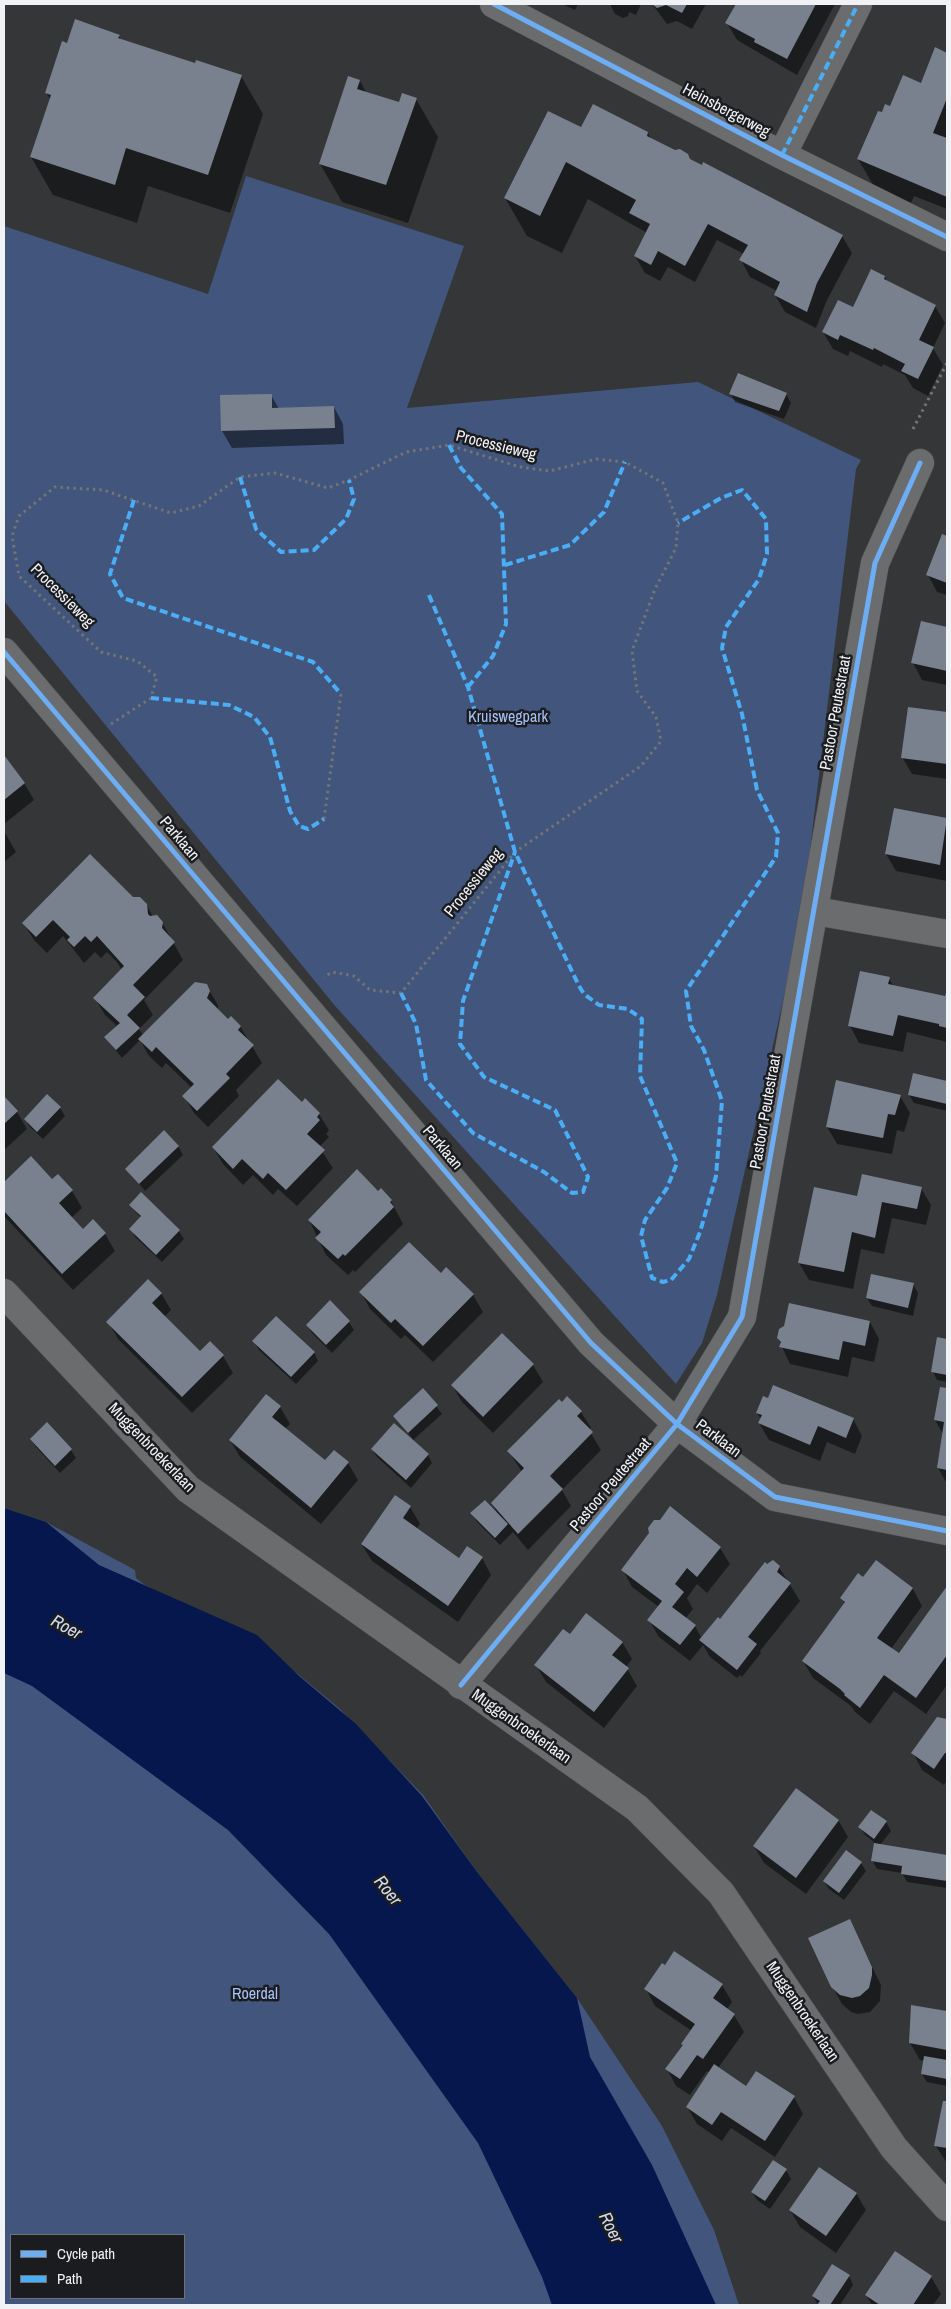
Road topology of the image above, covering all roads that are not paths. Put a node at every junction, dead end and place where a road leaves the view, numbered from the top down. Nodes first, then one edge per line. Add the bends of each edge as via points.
1 (494, 4) edge
2 (858, 4) edge
3 (782, 155) junction
4 (947, 237) edge
5 (920, 463) road end
6 (4, 652) edge
7 (815, 911) junction
8 (947, 934) edge
9 (4, 1293) edge
10 (677, 1424) junction
11 (947, 1531) edge
12 (461, 1685) junction
13 (947, 2207) edge

1 - 3 street, Heinsbergerweg
2 - 3 street, Heinsbergerweg
3 - 4 street, Heinsbergerweg
5 - 7 street, Pastoor Peutestraat via 875,563
6 - 10 street, Parklaan via 591,1343
7 - 8 street
7 - 10 street, Pastoor Peutestraat via 742,1317
9 - 12 street, Muggenbroekerlaan via 188,1489
10 - 11 street, Parklaan via 775,1497
10 - 12 street, Pastoor Peutestraat
12 - 13 street, Muggenbroekerlaan via 637,1808 721,1893 894,2148

